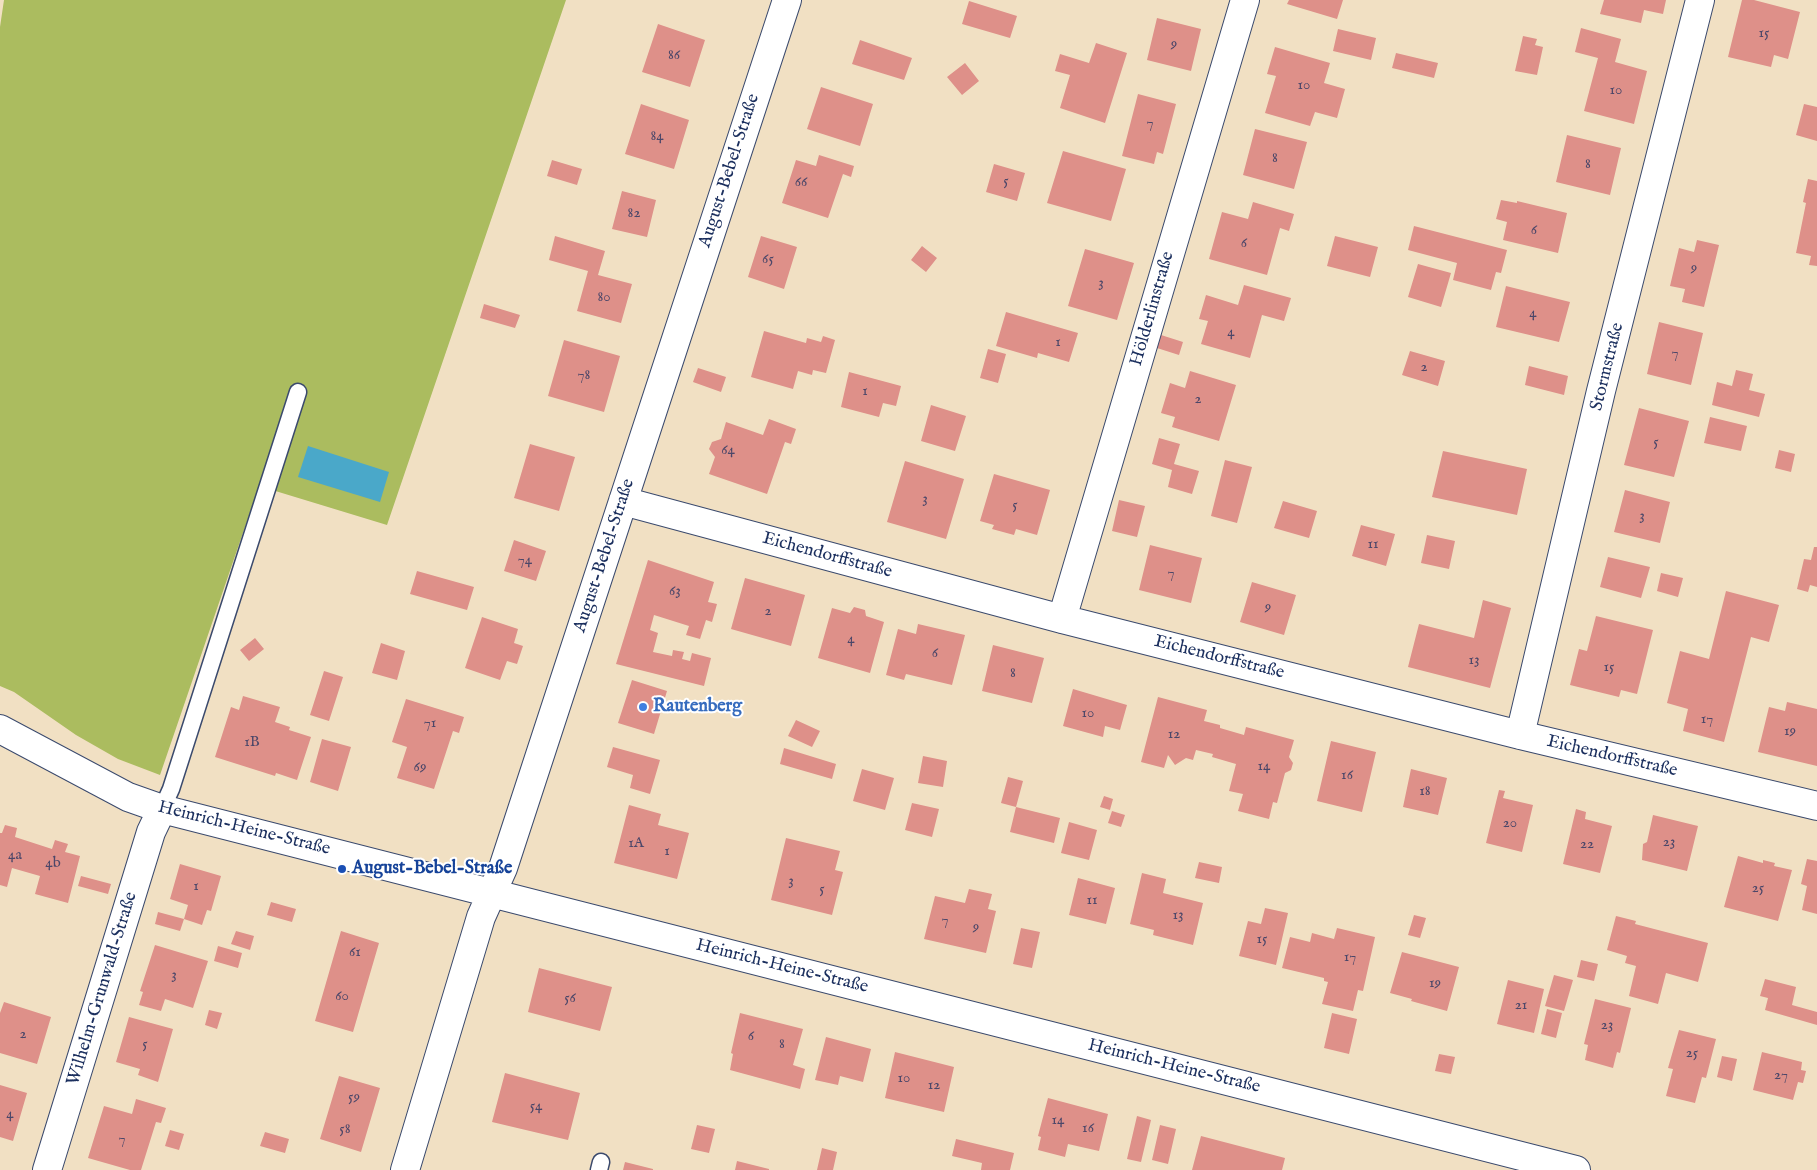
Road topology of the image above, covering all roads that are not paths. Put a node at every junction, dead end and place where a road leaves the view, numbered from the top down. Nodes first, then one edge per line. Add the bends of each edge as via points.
1 (787, 0) edge
2 (1245, 0) edge
3 (1700, 0) edge
4 (298, 392) dead end
5 (623, 501) junction
6 (1062, 618) junction
7 (0, 729) edge
8 (1520, 734) junction
9 (1817, 806) edge
10 (162, 809) junction
11 (492, 892) junction
12 (47, 1170) edge
13 (405, 1170) edge
14 (1576, 1170) edge

1 - 5 street, August-Bebel-Straße
2 - 6 street, Hölderlinstraße
3 - 8 street, Stormstraße via 1601,391
4 - 10 lane
5 - 6 street, Eichendorffstraße
5 - 11 street, August-Bebel-Straße via 503,868
6 - 8 street, Eichendorffstraße
7 - 10 street, Heinrich-Heine-Straße via 128,797
8 - 9 street, Eichendorffstraße
10 - 11 street, Heinrich-Heine-Straße
10 - 12 street, Wilhelm-Grunwald-Straße via 148,842
11 - 13 street, August-Bebel-Straße via 481,917
11 - 14 street, Heinrich-Heine-Straße

